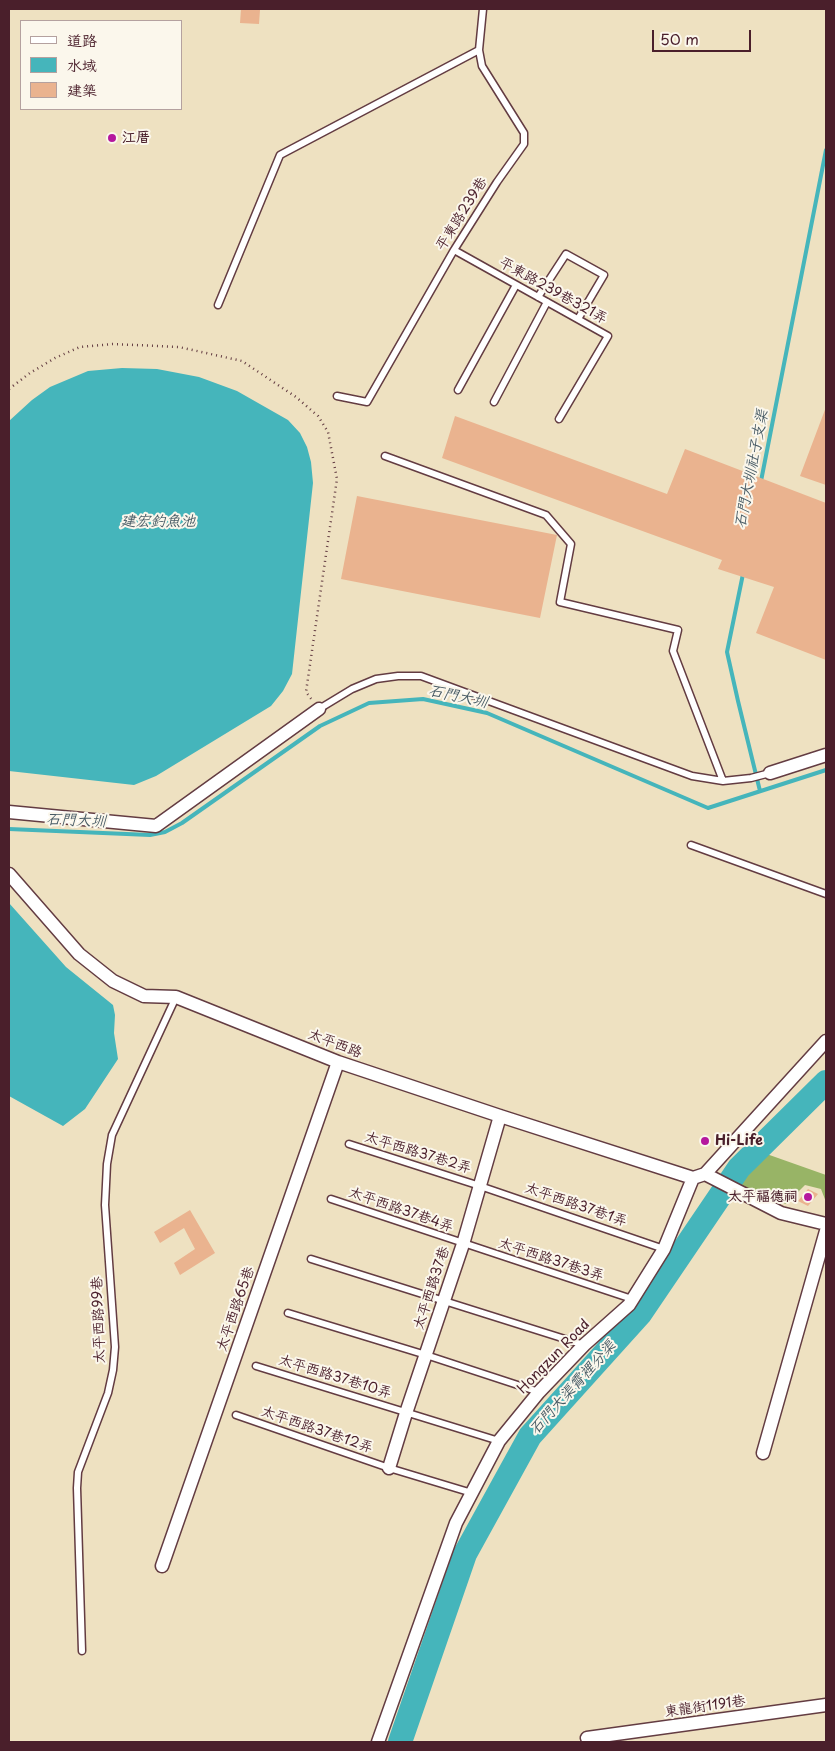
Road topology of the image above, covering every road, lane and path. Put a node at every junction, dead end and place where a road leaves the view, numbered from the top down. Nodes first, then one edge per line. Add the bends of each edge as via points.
1 (483, 9) edge
2 (479, 50) junction
3 (454, 250) junction
4 (516, 285) junction
5 (538, 297) junction
6 (547, 302) junction
7 (218, 305) dead end
8 (578, 320) junction
9 (9, 389) edge
10 (458, 390) dead end
11 (337, 396) dead end
12 (494, 402) dead end
13 (559, 419) dead end
14 (385, 456) dead end
15 (319, 709) junction
16 (826, 755) edge
17 (770, 773) joint
18 (723, 781) junction
19 (9, 812) edge
20 (691, 845) dead end
21 (9, 874) edge
22 (826, 894) edge
23 (176, 997) junction
24 (826, 1041) edge
25 (338, 1062) junction
26 (500, 1116) junction
27 (349, 1144) dead end
28 (699, 1176) junction
29 (480, 1186) junction
30 (331, 1199) dead end
31 (826, 1224) edge
32 (826, 1231) edge
33 (463, 1244) junction
34 (664, 1248) junction
35 (311, 1259) dead end
36 (632, 1299) junction
37 (444, 1300) junction
38 (288, 1313) dead end
39 (584, 1345) junction
40 (426, 1355) junction
41 (256, 1366) dead end
42 (539, 1392) junction
43 (406, 1413) junction
44 (236, 1415) dead end
45 (499, 1441) junction
46 (763, 1453) dead end
47 (389, 1468) junction
48 (472, 1493) junction
49 (162, 1566) dead end
50 (82, 1651) dead end
51 (826, 1705) edge
52 (587, 1738) dead end
53 (378, 1742) edge

1 - 2 lane, 平東路239巷
2 - 3 lane, 平東路239巷 via 482,66 524,133 524,144
2 - 7 lane via 280,155
3 - 4 lane, 平東路239巷321弄
3 - 11 lane, 平東路239巷 via 367,402
4 - 5 lane, 平東路239巷321弄
4 - 10 lane
5 - 6 lane, 平東路239巷321弄
5 - 8 lane via 566,254 604,275
6 - 8 lane, 平東路239巷321弄
6 - 12 lane
8 - 13 lane, 平東路239巷321弄 via 608,336
9 - 15 path via 30,373 80,347 113,344 179,347 242,361 318,416 328,432 337,479 306,692
14 - 18 lane via 546,515 571,544 560,602 678,630 673,651
15 - 18 lane via 352,688 376,679 421,676 692,776
15 - 19 street via 156,826
16 - 17 street
17 - 18 lane
20 - 22 lane
21 - 23 street, 太平西路 via 79,954 114,982 144,996
23 - 25 street, 太平西路
23 - 50 lane, 太平西路99巷 via 112,1135 107,1164 106,1205 115,1347 108,1394 78,1472
24 - 28 street, Hongzun Road
25 - 26 street, 太平西路
25 - 49 street, 太平西路65巷
26 - 28 street, 太平西路
26 - 29 street, 太平西路37巷
27 - 29 lane, 太平西路37巷2弄
28 - 31 street, 太平西路 via 719,1182 781,1213
28 - 34 street, Hongzun Road
29 - 33 street, 太平西路37巷
29 - 34 lane, 太平西路37巷1弄
30 - 33 lane, 太平西路37巷4弄
32 - 46 street
33 - 36 lane, 太平西路37巷3弄
33 - 37 street, 太平西路37巷
34 - 36 street, Hongzun Road
35 - 37 lane
36 - 39 street, Hongzun Road
37 - 39 lane
37 - 40 street, 太平西路37巷
38 - 40 lane
39 - 42 street, Hongzun Road
40 - 42 lane
40 - 43 street, 太平西路37巷
41 - 43 lane, 太平西路37巷10弄
42 - 45 street, Hongzun Road
43 - 45 lane, 太平西路37巷10弄
43 - 47 street, 太平西路37巷
44 - 47 lane, 太平西路37巷12弄
45 - 48 street, Hongzun Road
47 - 48 lane, 太平西路37巷12弄
48 - 53 street, Hongzun Road via 456,1523
51 - 52 street, 東龍街1191巷

